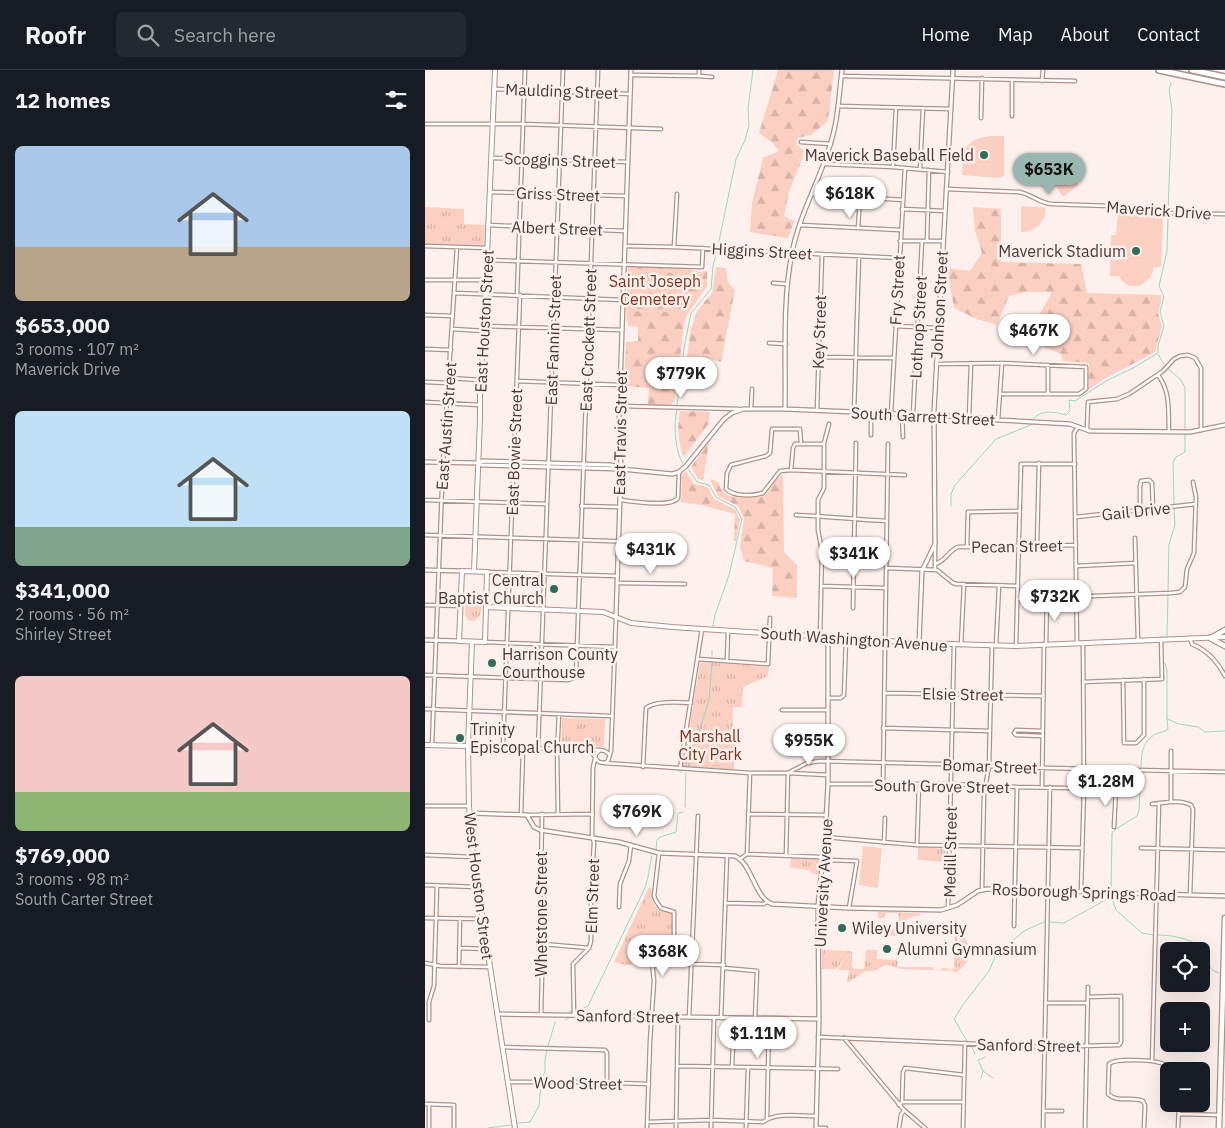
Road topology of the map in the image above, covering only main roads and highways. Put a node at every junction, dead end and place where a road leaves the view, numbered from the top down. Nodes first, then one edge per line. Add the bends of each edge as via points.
1 (495, 70) edge
2 (1159, 70) edge
3 (1192, 70) edge
4 (1225, 77) edge
5 (1223, 84) edge
6 (474, 571) junction
7 (486, 607) junction
8 (1225, 630) edge
9 (1225, 637) edge
10 (1210, 638) junction
11 (472, 642) junction
12 (1225, 646) edge
13 (425, 745) edge
14 (469, 746) junction
15 (1225, 918) edge
16 (1223, 1079) edge
17 (515, 1128) edge
18 (1219, 1128) edge

1 - 6 main road, East Houston Street
2 - 5 highway
3 - 4 highway
6 - 7 main road via 487,572
6 - 11 main road via 462,571 459,641
7 - 10 main road, South Washington Avenue via 603,612 640,624 954,645 1045,646
7 - 11 main road via 485,642
8 - 10 main road
9 - 10 main road, South Washington Avenue
10 - 12 main road
11 - 14 main road, West Houston Street
13 - 14 main road
14 - 17 main road, West Houston Street via 473,857
15 - 16 main road
16 - 18 main road

